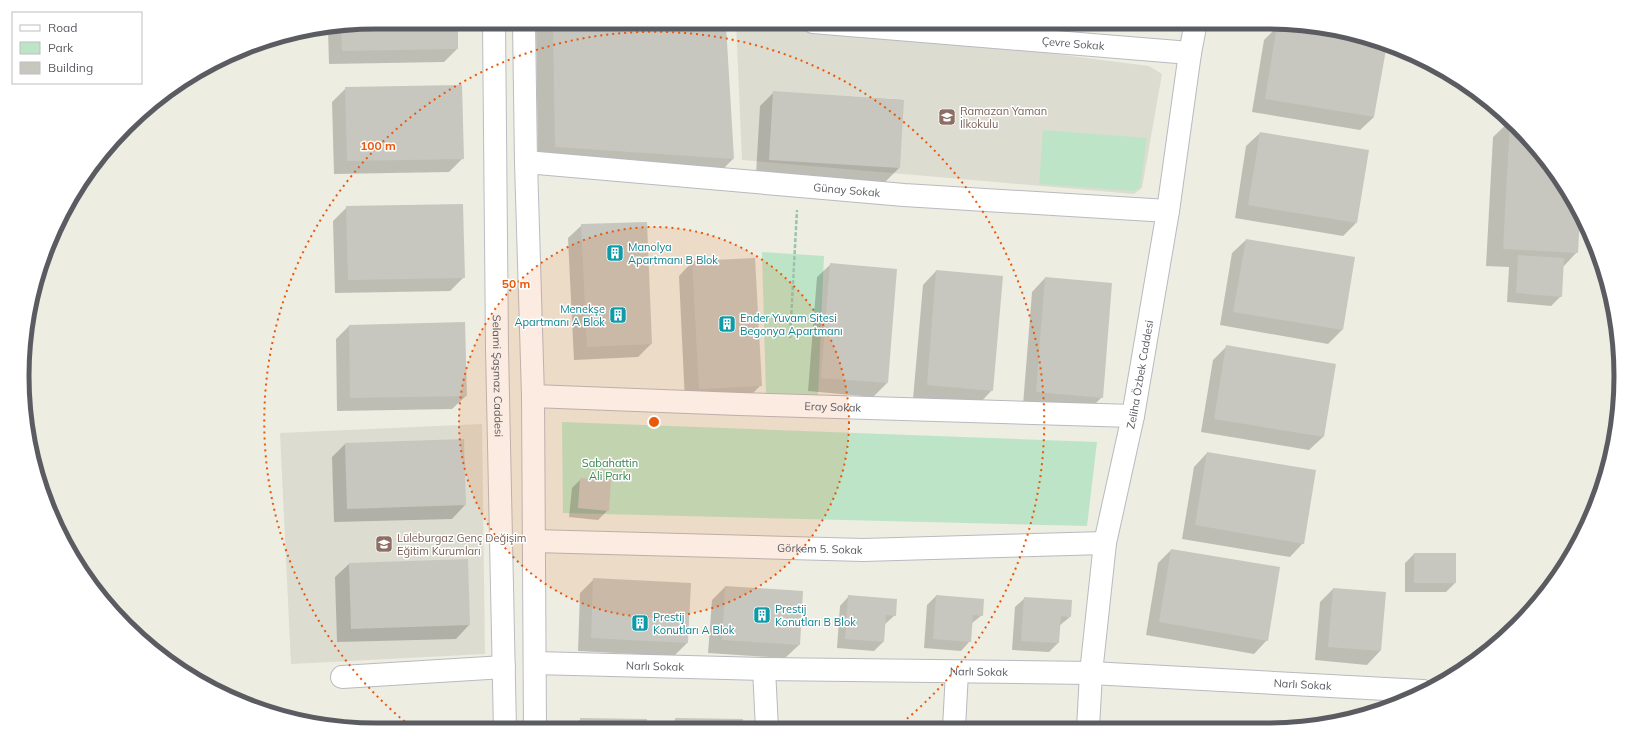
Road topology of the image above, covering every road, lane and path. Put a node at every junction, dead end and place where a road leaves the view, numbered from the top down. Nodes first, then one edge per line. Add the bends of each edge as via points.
1 (494, 29) edge
2 (524, 29) edge
3 (898, 29) edge
4 (1195, 29) edge
5 (1190, 53) junction
6 (526, 162) junction
7 (798, 186) junction
8 (1168, 211) junction
9 (790, 338) dead end
10 (533, 396) junction
11 (1133, 416) junction
12 (534, 541) junction
13 (1105, 543) junction
14 (535, 663) junction
15 (504, 667) junction
16 (764, 669) junction
17 (957, 672) junction
18 (1091, 673) junction
19 (342, 677) dead end
20 (1413, 690) edge
21 (505, 723) edge
22 (535, 723) edge
23 (767, 723) edge
24 (954, 723) edge
25 (1088, 723) edge

1 - 15 street, Selami Şaşmaz Caddesi via 497,357
2 - 6 street
3 - 5 street, Çevre Sokak
4 - 5 street, Zeliha Özbek Caddesi
5 - 8 street, Zeliha Özbek Caddesi
6 - 7 street, Günay Sokak
6 - 10 street
7 - 8 street, Günay Sokak
7 - 9 path
8 - 11 street, Zeliha Özbek Caddesi
10 - 11 street, Eray Sokak
10 - 12 street
11 - 13 street, Zeliha Özbek Caddesi
12 - 13 street, Görkem 5. Sokak via 863,550
12 - 14 street
13 - 18 street, Zeliha Özbek Caddesi
14 - 15 street, Narlı Sokak
14 - 16 street, Narlı Sokak
14 - 22 street
15 - 19 street
15 - 21 street, Selami Şaşmaz Caddesi
16 - 17 street, Narlı Sokak
16 - 23 street
17 - 18 street, Narlı Sokak
17 - 24 street
18 - 20 street, Narlı Sokak
18 - 25 street, Zeliha Özbek Caddesi

